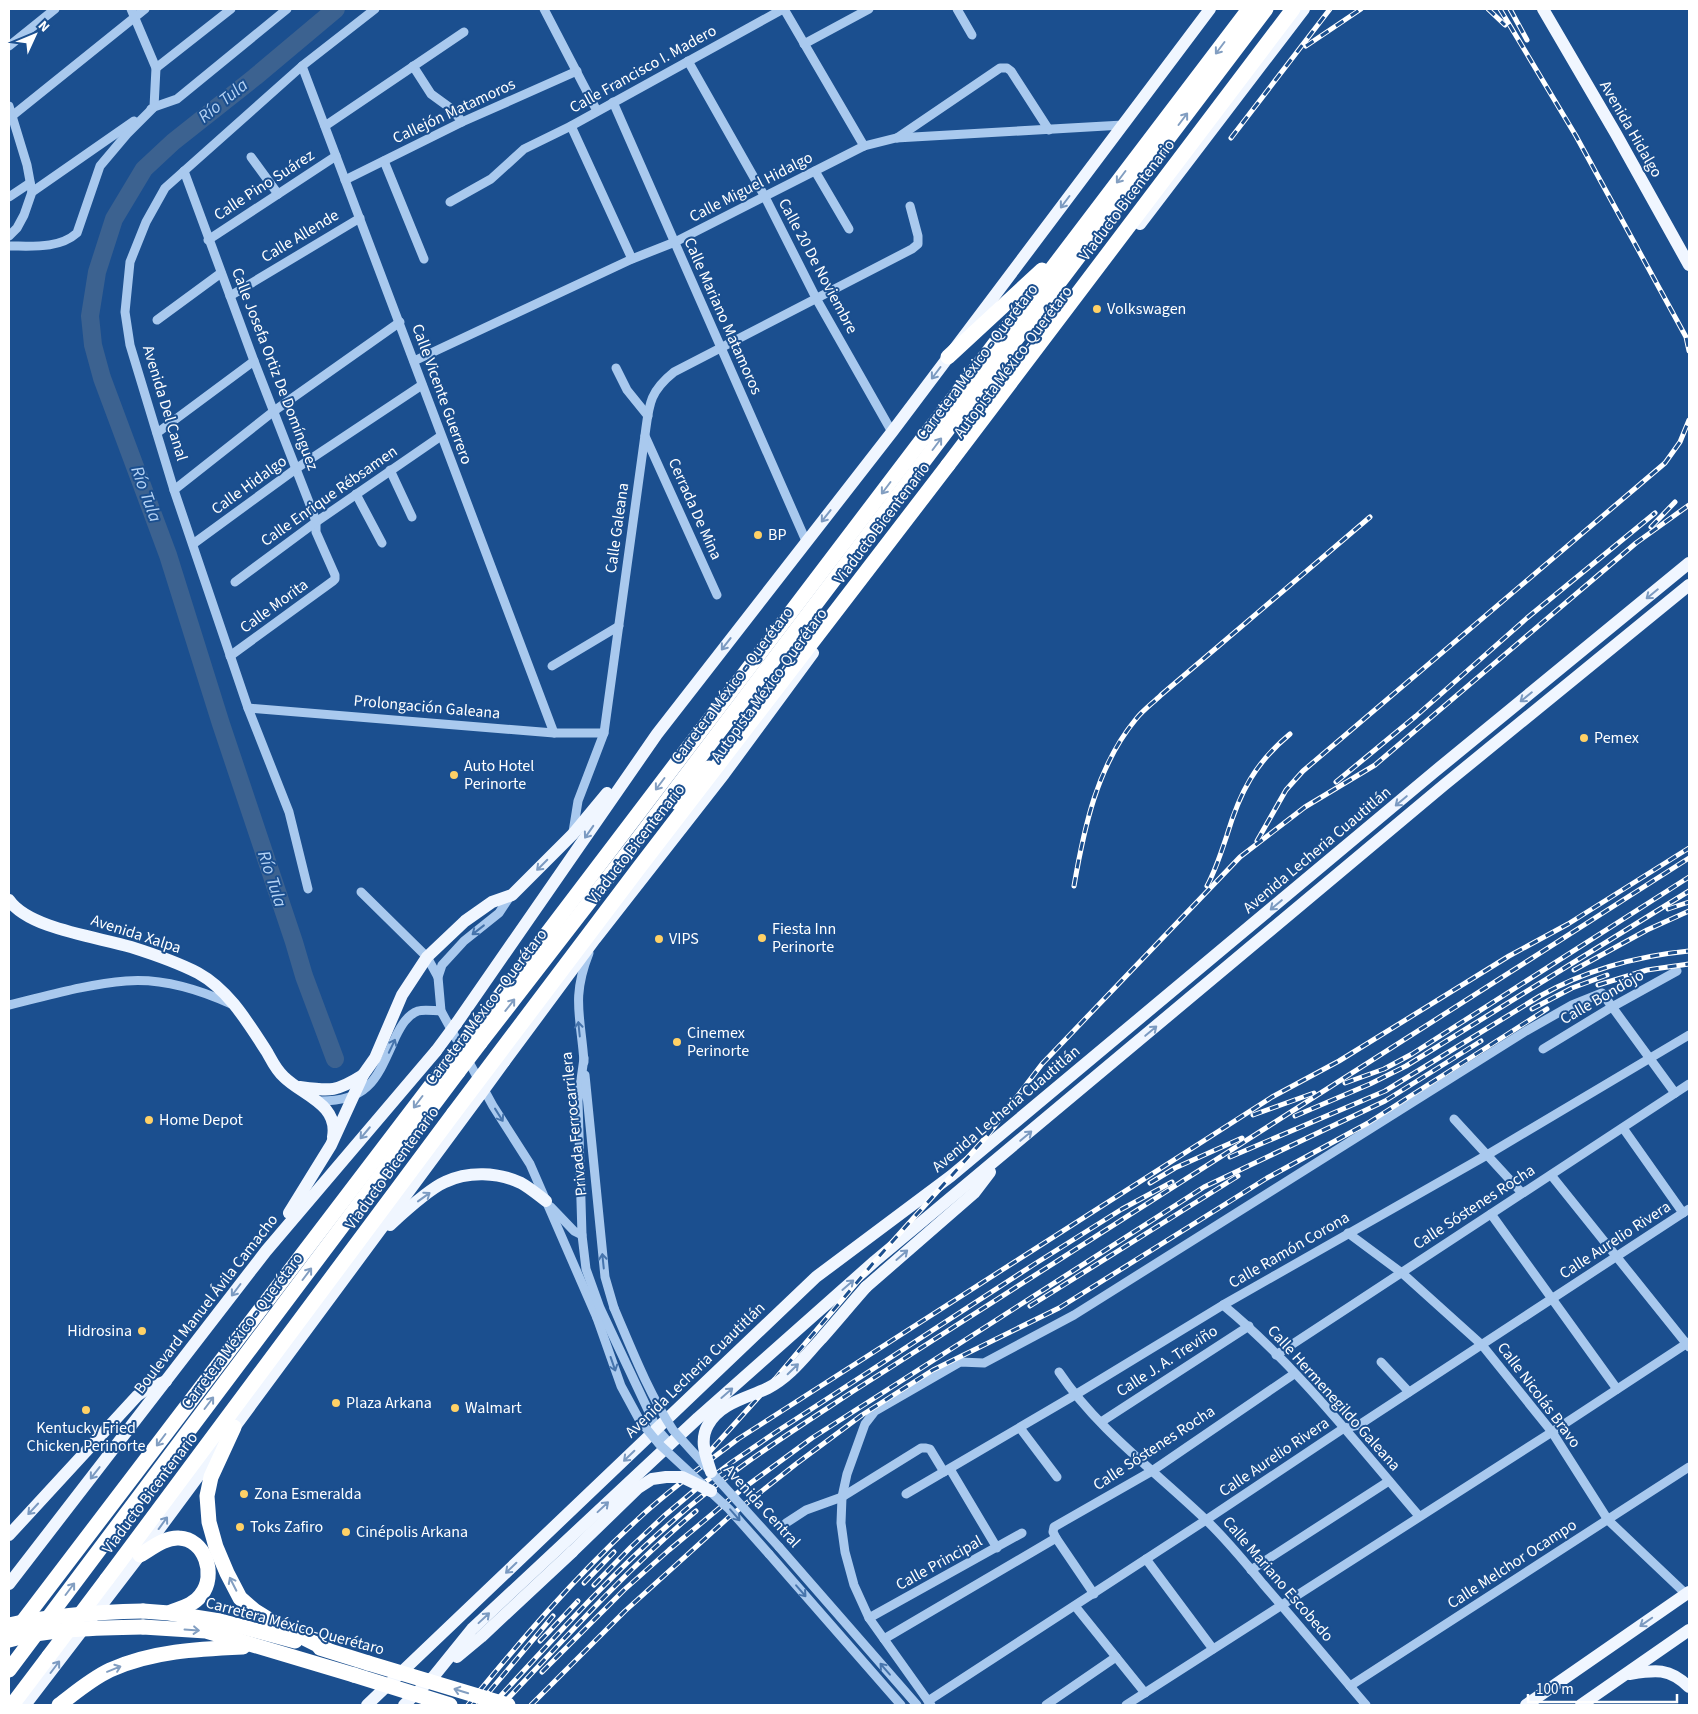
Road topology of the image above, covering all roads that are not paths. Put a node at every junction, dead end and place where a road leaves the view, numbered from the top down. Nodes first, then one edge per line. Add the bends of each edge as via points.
1 (55, 9) edge
2 (145, 9) edge
3 (230, 9) edge
4 (287, 9) edge
5 (375, 9) edge
6 (544, 9) edge
7 (784, 9) edge
8 (869, 9) edge
9 (956, 9) edge
10 (1210, 9) edge
11 (1249, 9) edge
12 (1266, 9) edge
13 (1292, 9) edge
14 (1304, 9) edge
15 (1543, 9) edge
16 (132, 13) edge
17 (464, 32) dead end
18 (972, 35) dead end
19 (804, 44) junction
20 (9, 46) edge
21 (688, 62) junction
22 (302, 66) junction
23 (413, 66) junction
24 (156, 68) junction
25 (577, 71) junction
26 (613, 102) junction
27 (9, 106) edge
28 (154, 107) junction
29 (598, 111) junction
30 (12, 116) junction
31 (462, 122) junction
32 (1123, 125) junction
33 (325, 126) junction
34 (571, 126) junction
35 (1049, 130) junction
36 (896, 138) junction
37 (864, 146) junction
38 (336, 156) junction
39 (251, 157) dead end
40 (384, 161) junction
41 (184, 170) junction
42 (815, 171) junction
43 (345, 180) junction
44 (31, 187) junction
45 (278, 194) junction
46 (9, 197) edge
47 (765, 197) junction
48 (450, 202) dead end
49 (910, 206) dead end
50 (360, 218) junction
51 (849, 228) dead end
52 (9, 236) edge
53 (208, 240) junction
54 (675, 242) junction
55 (1072, 242) junction
56 (9, 246) edge
57 (424, 259) dead end
58 (632, 259) junction
59 (1689, 265) edge
60 (222, 274) junction
61 (230, 296) junction
62 (817, 300) junction
63 (157, 320) dead end
64 (400, 322) junction
65 (1020, 334) junction
66 (721, 348) junction
67 (948, 357) junction
68 (254, 361) junction
69 (414, 361) junction
70 (616, 368) dead end
71 (422, 385) junction
72 (274, 411) junction
73 (648, 416) junction
74 (892, 432) junction
75 (157, 433) junction
76 (645, 435) junction
77 (442, 436) junction
78 (297, 468) junction
79 (390, 470) junction
80 (174, 490) junction
81 (356, 494) junction
82 (919, 508) junction
83 (412, 517) dead end
84 (316, 522) junction
85 (806, 541) junction
86 (382, 543) dead end
87 (193, 544) junction
88 (1689, 564) edge
89 (335, 578) joint
90 (235, 582) dead end
91 (1689, 585) edge
92 (717, 595) dead end
93 (619, 626) junction
94 (230, 656) junction
95 (552, 666) dead end
96 (786, 689) junction
97 (248, 708) junction
98 (554, 733) junction
99 (604, 733) junction
100 (657, 734) junction
101 (1434, 773) junction
102 (1444, 785) junction
103 (572, 834) junction
104 (631, 848) junction
105 (575, 852) junction
106 (308, 889) dead end
107 (361, 892) dead end
108 (512, 895) junction
109 (10, 903) edge
110 (595, 939) junction
111 (427, 957) junction
112 (1677, 971) dead end
113 (438, 977) junction
114 (9, 1005) edge
115 (236, 1006) junction
116 (1612, 1007) junction
117 (441, 1011) junction
118 (1689, 1035) edge
119 (475, 1039) junction
120 (1543, 1049) dead end
121 (584, 1058) junction
122 (1649, 1058) junction
123 (453, 1068) junction
124 (363, 1075) junction
125 (1689, 1084) edge
126 (298, 1086) junction
127 (1675, 1094) junction
128 (355, 1097) junction
129 (318, 1101) junction
130 (1454, 1119) dead end
131 (1623, 1128) junction
132 (332, 1145) junction
133 (1487, 1155) junction
134 (1002, 1156) junction
135 (1550, 1175) junction
136 (1522, 1194) junction
137 (546, 1201) junction
138 (1686, 1211) edge
139 (1491, 1214) junction
140 (1348, 1233) junction
141 (582, 1235) junction
142 (373, 1239) junction
143 (266, 1251) junction
144 (1616, 1257) junction
145 (1402, 1273) junction
146 (1551, 1300) junction
147 (1223, 1305) junction
148 (614, 1308) joint
149 (1249, 1326) junction
150 (1688, 1344) edge
151 (1482, 1345) junction
152 (1276, 1355) junction
153 (1381, 1362) dead end
154 (1059, 1372) dead end
155 (1294, 1374) junction
156 (168, 1380) junction
157 (1617, 1389) junction
158 (1409, 1392) junction
159 (1075, 1396) junction
160 (1101, 1422) junction
161 (234, 1427) junction
162 (1020, 1428) junction
163 (1344, 1428) junction
164 (657, 1429) junction
165 (1552, 1432) junction
166 (670, 1444) junction
167 (1689, 1466) edge
168 (947, 1470) junction
169 (1152, 1471) junction
170 (711, 1472) junction
171 (1057, 1477) dead end
172 (1389, 1481) junction
173 (711, 1491) junction
174 (906, 1494) dead end
175 (842, 1497) junction
176 (1419, 1516) junction
177 (1206, 1520) junction
178 (1608, 1520) junction
179 (786, 1523) dead end
180 (1055, 1533) junction
181 (1022, 1534) dead end
182 (9, 1535) edge
183 (997, 1548) junction
184 (140, 1555) junction
185 (1146, 1559) junction
186 (1251, 1570) junction
187 (9, 1584) edge
188 (1687, 1593) edge
189 (1094, 1594) junction
190 (1282, 1605) junction
191 (1075, 1606) junction
192 (169, 1613) junction
193 (869, 1618) junction
194 (9, 1625) edge
195 (1689, 1630) edge
196 (884, 1639) junction
197 (9, 1640) edge
198 (255, 1646) junction
199 (1213, 1649) junction
200 (328, 1650) junction
201 (1116, 1657) junction
202 (9, 1670) edge
203 (1624, 1675) junction
204 (434, 1676) junction
205 (1350, 1686) junction
206 (1689, 1687) edge
207 (1145, 1693) junction
208 (930, 1703) edge
209 (12, 1705) edge
210 (25, 1705) edge
211 (59, 1705) edge
212 (367, 1705) edge
213 (404, 1705) edge
214 (450, 1705) edge
215 (508, 1705) edge
216 (901, 1705) edge
217 (917, 1705) edge
218 (1046, 1705) edge
219 (1126, 1705) edge
220 (1366, 1705) edge
221 (1526, 1705) edge
222 (1581, 1705) edge

1 - 20 street
2 - 16 street
3 - 24 street
4 - 28 street via 177,99
5 - 22 street, Avenida Del Canal
6 - 25 street
7 - 19 street
7 - 21 street, Calle Francisco I. Madero
8 - 19 street
9 - 18 street
10 - 32 main road
11 -> 55 highway, Carretera México - Querétaro
65 -> 12 highway, Carretera México - Querétaro
13 - 82 highway, Viaducto Bicentenario, bridge
14 - 82 main road, Autopista México-Querétaro
15 - 59 main road, Avenida Hidalgo
16 - 24 street
16 - 30 street
17 - 23 street
19 - 37 street
21 - 26 street, Calle Francisco I. Madero
21 - 47 street, Calle 20 De Noviembre
22 - 33 street, Calle Vicente Guerrero
22 - 41 street, Avenida Del Canal
23 - 31 street via 426,90 453,110
23 - 33 street
24 - 28 street
25 - 29 street
25 - 31 street, Callejón Matamoros
26 - 29 street, Calle Francisco I. Madero
26 - 54 street, Calle Mariano Matamoros
27 - 30 street
28 - 44 street
28 - 56 street via 100,166 77,233 70,240 59,244
29 - 34 street, Calle Francisco I. Madero
30 - 44 street
31 - 40 street, Callejón Matamoros
32 - 35 street, Calle Miguel Hidalgo
32 -> 67 main road
33 - 38 street, Calle Vicente Guerrero
34 - 48 street, Calle Francisco I. Madero via 524,150 491,179
34 - 58 street
35 - 36 street, Calle Miguel Hidalgo
35 - 36 street via 1011,71 1000,68
36 - 37 street, Calle Miguel Hidalgo
37 - 42 street, Calle Miguel Hidalgo
38 - 43 street, Calle Vicente Guerrero
38 - 45 street, Calle Pino Suárez
39 - 45 street
40 - 43 street, Callejón Matamoros
40 - 57 street
41 - 53 street, Calle Josefa Ortiz De Domínguez
41 - 75 street, Avenida Del Canal via 165,188 146,222 130,262 125,312 130,345
42 - 47 street, Calle Miguel Hidalgo
42 - 51 street
43 - 50 street, Calle Vicente Guerrero
44 - 46 street
44 - 52 street via 24,215
45 - 53 street, Calle Pino Suárez
47 - 54 street, Calle Miguel Hidalgo
47 - 62 street, Calle 20 De Noviembre
49 - 62 street, Calle Galeana via 918,244
50 - 61 street, Calle Allende
50 - 64 street, Calle Vicente Guerrero
53 - 60 street, Calle Josefa Ortiz De Domínguez
54 - 58 street, Calle Miguel Hidalgo
54 - 66 street, Calle Mariano Matamoros
55 - 67 highway
55 -> 119 highway, Carretera México - Querétaro
58 - 69 street, Calle Miguel Hidalgo
60 - 61 street, Calle Josefa Ortiz De Domínguez
60 - 63 street
61 - 68 street, Calle Josefa Ortiz De Domínguez
62 - 66 street, Calle Galeana
62 - 74 street, Calle 20 De Noviembre
64 - 69 street, Calle Vicente Guerrero
64 - 72 street
65 - 82 highway
104 -> 65 highway, Carretera México - Querétaro
66 - 73 street, Calle Galeana via 674,372 662,382 652,397
66 - 85 street, Calle Mariano Matamoros
67 -> 74 main road
68 - 72 street, Calle Josefa Ortiz De Domínguez
68 - 75 street
69 - 71 street, Calle Vicente Guerrero
70 - 73 street via 627,390
71 - 77 street, Calle Vicente Guerrero
71 - 78 street, Calle Hidalgo
72 - 78 street, Calle Josefa Ortiz De Domínguez
72 - 80 street
73 - 76 street, Calle Galeana
74 -> 85 main road
75 - 80 street, Avenida Del Canal
76 - 92 street, Cerrada De Mina
76 - 93 street, Calle Galeana
77 - 79 street, Calle Enrique Rébsamen
77 - 98 street, Calle Vicente Guerrero
78 - 84 street, Calle Josefa Ortiz De Domínguez
78 - 87 street, Calle Hidalgo
79 - 81 street, Calle Enrique Rébsamen
79 - 83 street
80 - 87 street, Avenida Del Canal
81 - 84 street, Calle Enrique Rébsamen
81 - 86 street
82 - 96 main road, Autopista México-Querétaro
82 - 209 highway, Viaducto Bicentenario, bridge via 475,1085 188,1474
84 - 89 street, Calle Josefa Ortiz De Domínguez via 316,532
84 - 90 street, Calle Enrique Rébsamen
85 -> 100 main road
87 - 94 street, Avenida Del Canal
88 -> 101 main road, Avenida Lecheria Cuautitlán
89 - 94 street, Calle Morita
91 - 102 main road, Avenida Lecheria Cuautitlán
93 - 95 street
93 - 99 street, Calle Galeana
94 - 97 street, Avenida Del Canal
96 - 104 highway
96 - 110 main road, Autopista México-Querétaro
97 - 98 street, Prolongación Galeana
97 - 106 street, Avenida Del Canal via 289,812
98 - 99 street, Prolongación Galeana
99 - 103 street, Calle Galeana via 578,801
100 - 103 main road
100 -> 105 main road
101 - 102 main road
101 -> 164 main road, Avenida Lecheria Cuautitlán via 971,1159 816,1277
134 -> 102 main road, Avenida Lecheria Cuautitlán
103 - 105 street, Calle Galeana
103 -> 108 main road
119 -> 104 highway, Carretera México - Querétaro
105 -> 143 main road, Boulevard Manuel Ávila Camacho, bridge via 436,1051
107 - 111 street
108 - 111 main road via 492,902 465,921
108 -> 113 street via 499,913 448,956
109 - 115 main road, Avenida Xalpa via 44,924 129,946 175,963 199,974
121 -> 110 street, Privada Ferrocarrilera via 577,993
110 - 142 main road, Autopista México-Querétaro, bridge
111 - 113 street
111 - 124 main road via 402,995 376,1058
112 - 116 street, Calle Bondojo
113 - 117 street
114 - 115 street via 127,980 162,982 202,991
115 - 126 main road, Avenida Xalpa via 276,1068 284,1078
116 - 120 street, Calle Bondojo
116 - 122 street
116 - 175 street via 1602,992 1572,1004 1074,1315 984,1363 960,1362 875,1410 866,1424 847,1474
128 -> 117 street via 380,1072 400,1027 409,1016 419,1011
117 -> 137 street via 493,1106 530,1164
118 - 122 street, Calle Ramón Corona
119 - 123 highway, Carretera México - Querétaro, bridge
121 - 141 street via 578,1101
148 -> 121 street, Privada Ferrocarrilera via 605,1277
122 - 127 street
122 - 133 street, Calle Ramón Corona
123 -> 197 highway, Carretera México - Querétaro
202 -> 123 highway, Carretera México - Querétaro
124 - 126 main road via 334,1090
124 - 128 main road
125 - 127 street, Calle Sóstenes Rocha
126 - 129 main road, Avenida Xalpa
127 - 131 street, Calle Sóstenes Rocha
128 - 129 street via 336,1102
128 - 132 main road
129 - 132 main road, Avenida Xalpa via 333,1124
130 - 133 street
131 - 135 street, Calle Sóstenes Rocha
131 - 138 street
132 - 143 main road
133 - 136 street
133 - 140 street, Calle Ramón Corona
166 -> 134 main road, Avenida Lecheria Cuautitlán via 875,1261
170 -> 134 main road, bridge via 703,1440 714,1416 786,1376 866,1287 974,1193
135 - 136 street, Calle Sóstenes Rocha
135 - 144 street
136 - 139 street, Calle Sóstenes Rocha
137 - 141 street via 574,1232
142 -> 137 main road via 445,1182 472,1174 498,1175 521,1183
137 -> 173 street, Avenida Central, bridge via 597,1318 621,1386 640,1421 659,1444
138 - 144 street, Calle Aurelio Rivera
139 - 145 street, Calle Sóstenes Rocha
139 - 146 street
140 - 145 street, Calle Nicolás Bravo
140 - 147 street, Calle Ramón Corona
141 - 164 street via 586,1269 600,1308
142 - 161 main road
143 -> 156 main road, Boulevard Manuel Ávila Camacho
144 - 146 street, Calle Aurelio Rivera
144 - 150 street
145 - 151 street, Calle Nicolás Bravo
145 - 152 street, Calle Sóstenes Rocha
146 - 151 street, Calle Aurelio Rivera
146 - 157 street
147 - 149 street, Calle Hermenegildo Galeana
147 - 159 street, Calle Ramón Corona
148 - 170 street, Avenida Central, bridge via 660,1410 673,1430
149 - 152 street, Calle Hermenegildo Galeana
149 - 160 street, Calle J. A. Treviño
150 - 157 street
151 - 158 street, Calle Aurelio Rivera
151 - 165 street, Calle Nicolás Bravo
152 - 155 street, Calle Hermenegildo Galeana
153 - 158 street
154 - 159 street, Calle Mariano Escobedo
155 - 163 street, Calle Hermenegildo Galeana
155 - 169 street, Calle Sóstenes Rocha
156 -> 182 main road via 137,1396
156 -> 187 main road, Boulevard Manuel Ávila Camacho
157 - 165 street
158 - 163 street, Calle Aurelio Rivera via 1359,1425
159 - 160 street, Calle Mariano Escobedo
159 - 162 street, Calle Ramón Corona
160 - 169 street, Calle Mariano Escobedo
184 -> 161 main road
200 -> 161 highway via 276,1624 240,1598 216,1547 209,1522 207,1496 211,1477
162 - 168 street, Calle Ramón Corona
162 - 171 street
163 - 172 street, Calle Hermenegildo Galeana
163 - 177 street, Calle Aurelio Rivera
164 - 166 street
164 -> 212 main road, Avenida Lecheria Cuautitlán
165 - 176 street
165 - 178 street, Calle Nicolás Bravo
204 -> 166 main road, Avenida Lecheria Cuautitlán via 472,1629
167 - 178 street, Calle Melchor Ocampo
168 - 174 street, Calle Ramón Corona
168 - 175 street via 930,1449 921,1448
168 - 183 street
169 - 177 street, Calle Mariano Escobedo
169 - 180 street, Calle Sóstenes Rocha
217 -> 170 street, Avenida Central, bridge
172 - 176 street, Calle Hermenegildo Galeana
172 - 186 street
173 - 204 main road, bridge via 682,1477 666,1476 652,1479 638,1488 482,1637
173 -> 216 street, Avenida Central, bridge via 730,1508
175 - 179 street via 806,1510
175 - 193 street via 845,1552 854,1585
176 - 190 street
177 - 185 street, Calle Aurelio Rivera
177 - 186 street, Calle Mariano Escobedo
178 - 188 street, Calle Nicolás Bravo
178 - 205 street, Calle Melchor Ocampo
180 - 189 street
180 - 196 street, Calle Sóstenes Rocha
181 - 183 street, Calle Principal
183 - 193 street, Calle Principal
184 - 192 highway via 165,1540 180,1538 191,1542 208,1564 208,1586 200,1597
210 -> 184 main road
185 - 189 street, Calle Aurelio Rivera
185 - 199 street
186 - 190 street, Calle Mariano Escobedo
188 -> 221 main road
189 - 191 street, Calle Aurelio Rivera
190 - 199 street
190 - 205 street, Calle Mariano Escobedo
191 - 201 street
191 - 208 street, Calle Aurelio Rivera
192 - 194 highway, Carretera México-Querétaro, bridge via 87,1613
192 - 200 highway, Carretera México-Querétaro via 220,1621
193 - 196 street
195 - 203 main road
196 - 208 street
197 -> 198 highway, Carretera México-Querétaro, bridge via 79,1629 143,1627 206,1631
211 -> 198 highway via 110,1670 150,1656 186,1650
198 - 214 highway, Carretera México-Querétaro, bridge
199 - 207 street
215 -> 200 highway, Carretera México-Querétaro, bridge
201 - 207 street
201 - 218 street
203 - 206 main road via 1665,1672 1675,1675
203 - 222 main road
204 - 213 main road, Avenida Lecheria Cuautitlán
205 - 220 street, Calle Mariano Escobedo
207 - 219 street

